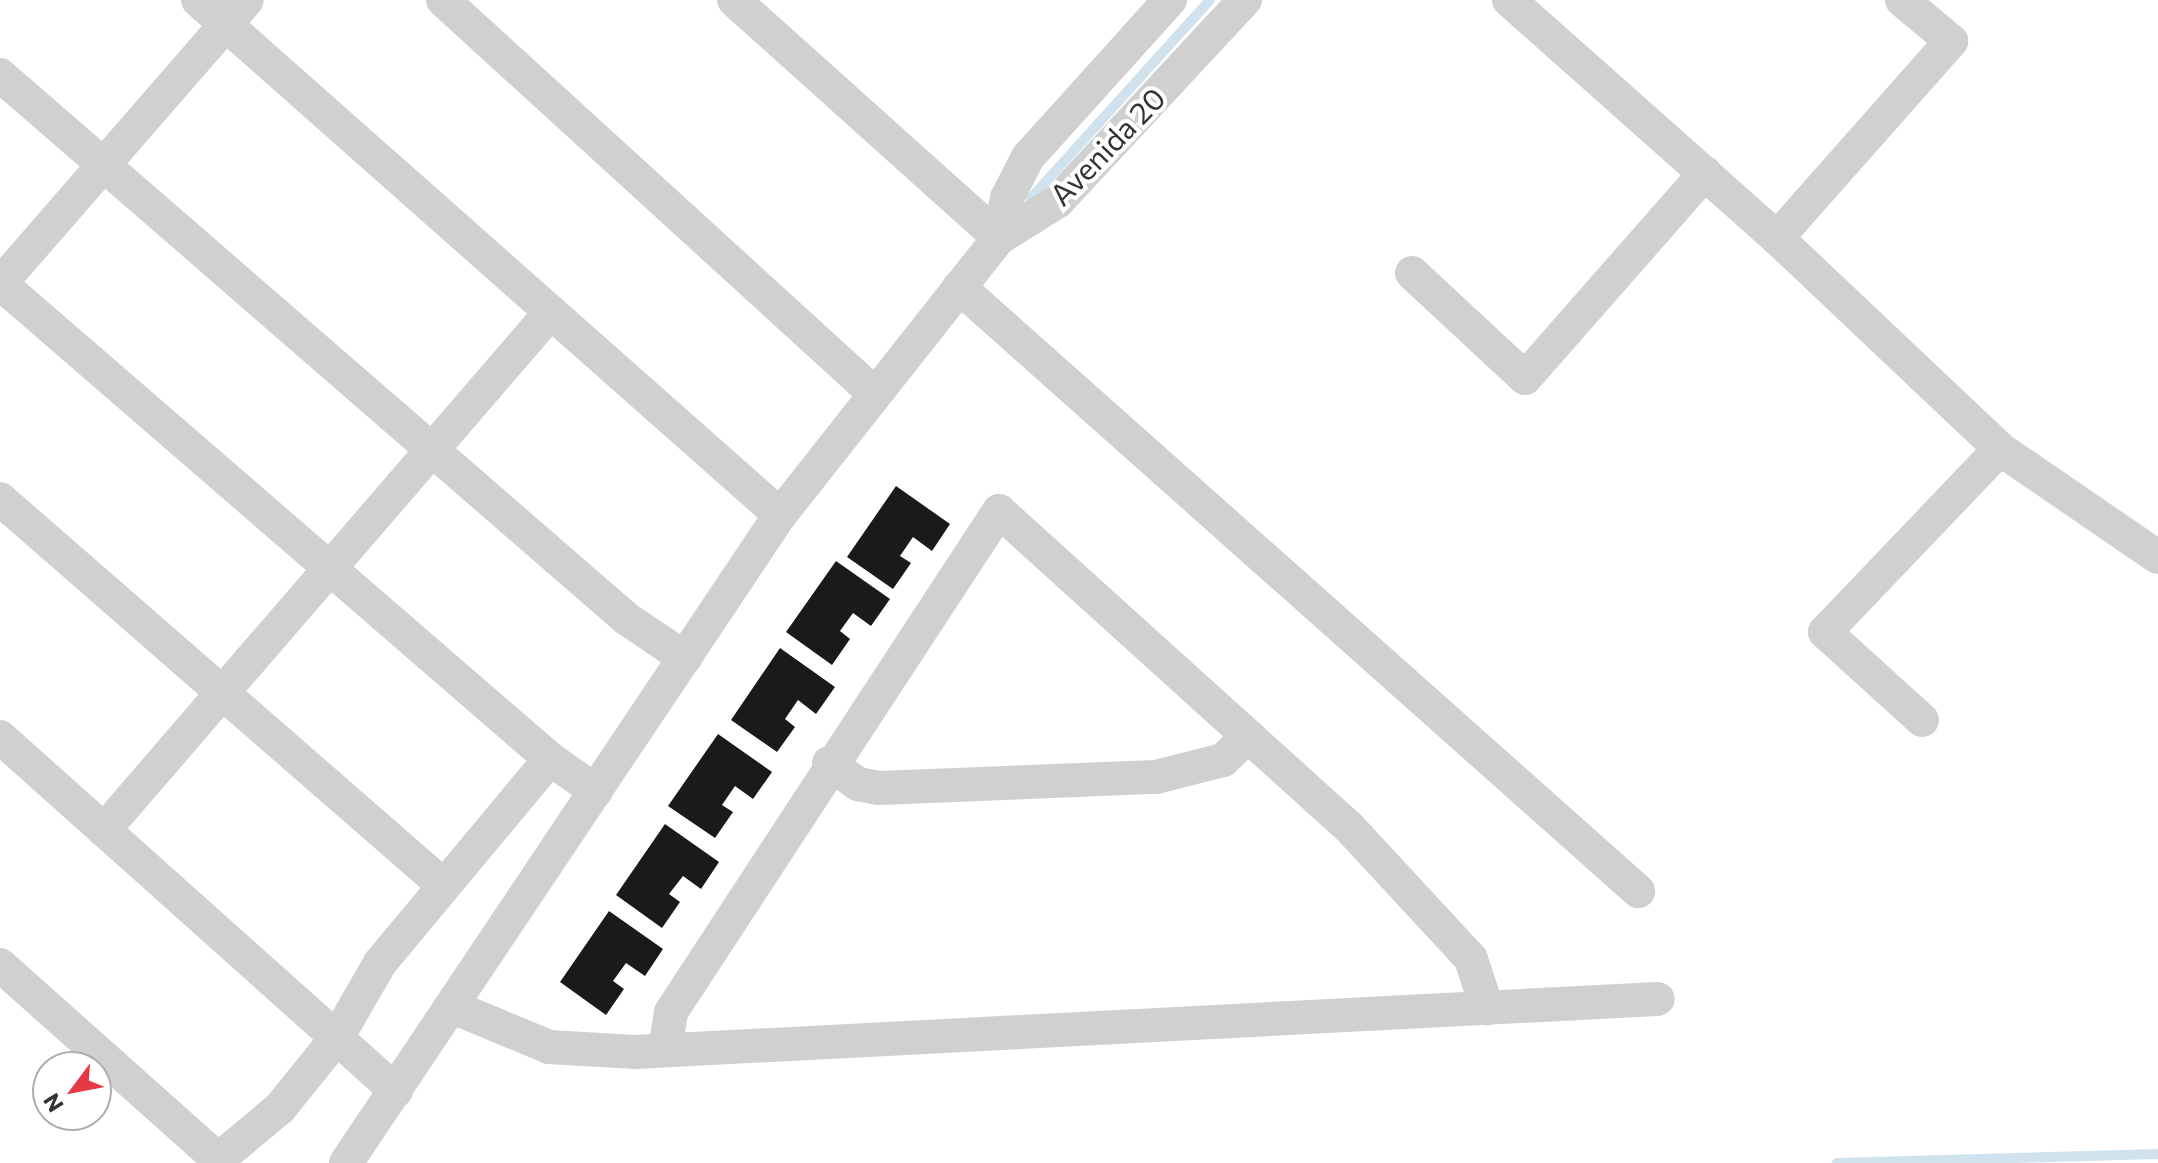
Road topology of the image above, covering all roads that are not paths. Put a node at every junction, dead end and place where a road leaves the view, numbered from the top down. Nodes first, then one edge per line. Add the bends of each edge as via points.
1 (198, 0) edge
2 (443, 0) edge
3 (734, 0) edge
4 (1170, 0) edge
5 (1245, 0) edge
6 (1509, 0) edge
7 (1902, 0) edge
8 (236, 12) edge
9 (0, 75) edge
10 (103, 166) junction
11 (1705, 173) junction
12 (999, 238) junction
13 (1777, 238) junction
14 (1412, 273) dead end
15 (0, 283) edge
16 (959, 287) junction
17 (551, 312) junction
18 (875, 394) junction
19 (2000, 449) junction
20 (432, 450) junction
21 (0, 499) edge
22 (780, 515) junction
23 (2158, 557) edge
24 (328, 570) junction
25 (685, 658) junction
26 (221, 695) junction
27 (1922, 720) dead end
28 (1249, 736) junction
29 (0, 737) edge
30 (550, 759) junction
31 (829, 763) junction
32 (596, 791) junction
33 (104, 830) junction
34 (443, 885) junction
35 (1638, 891) dead end
36 (0, 965) edge
37 (1658, 999) dead end
38 (453, 1007) junction
39 (1487, 1008) junction
40 (338, 1036) junction
41 (665, 1050) junction
42 (396, 1091) junction
43 (217, 1162) edge
44 (346, 1163) edge

1 - 8 street
2 - 18 street
3 - 12 street
4 - 12 street, Avenida 20 via 1028,157 1007,198
5 - 12 street, Avenida 20 via 1058,201
6 - 11 street
7 - 13 street via 1951,41
8 - 10 street
8 - 17 street
9 - 10 street
10 - 15 street
10 - 20 street
11 - 13 street
11 - 14 street via 1525,378
12 - 16 street
13 - 19 street
15 - 24 street
16 - 18 street
16 - 35 street
17 - 20 street
17 - 22 street
18 - 22 street
19 - 23 street
19 - 27 street via 1825,632
20 - 24 street
20 - 25 street via 627,619
21 - 26 street
22 - 25 street
24 - 26 street
24 - 30 street
25 - 32 street
26 - 33 street
26 - 34 street
28 - 31 street via 1223,760 1156,777 879,788 858,784
28 - 31 street via 999,511
28 - 39 street via 1348,826 1471,959
29 - 33 street
30 - 32 street
30 - 34 street
31 - 41 street via 671,1012
32 - 38 street
33 - 40 street
34 - 40 street via 380,963
36 - 43 street
37 - 39 street
38 - 41 street via 549,1047
38 - 42 street
39 - 41 street
40 - 42 street
40 - 43 street via 280,1108
42 - 44 street

